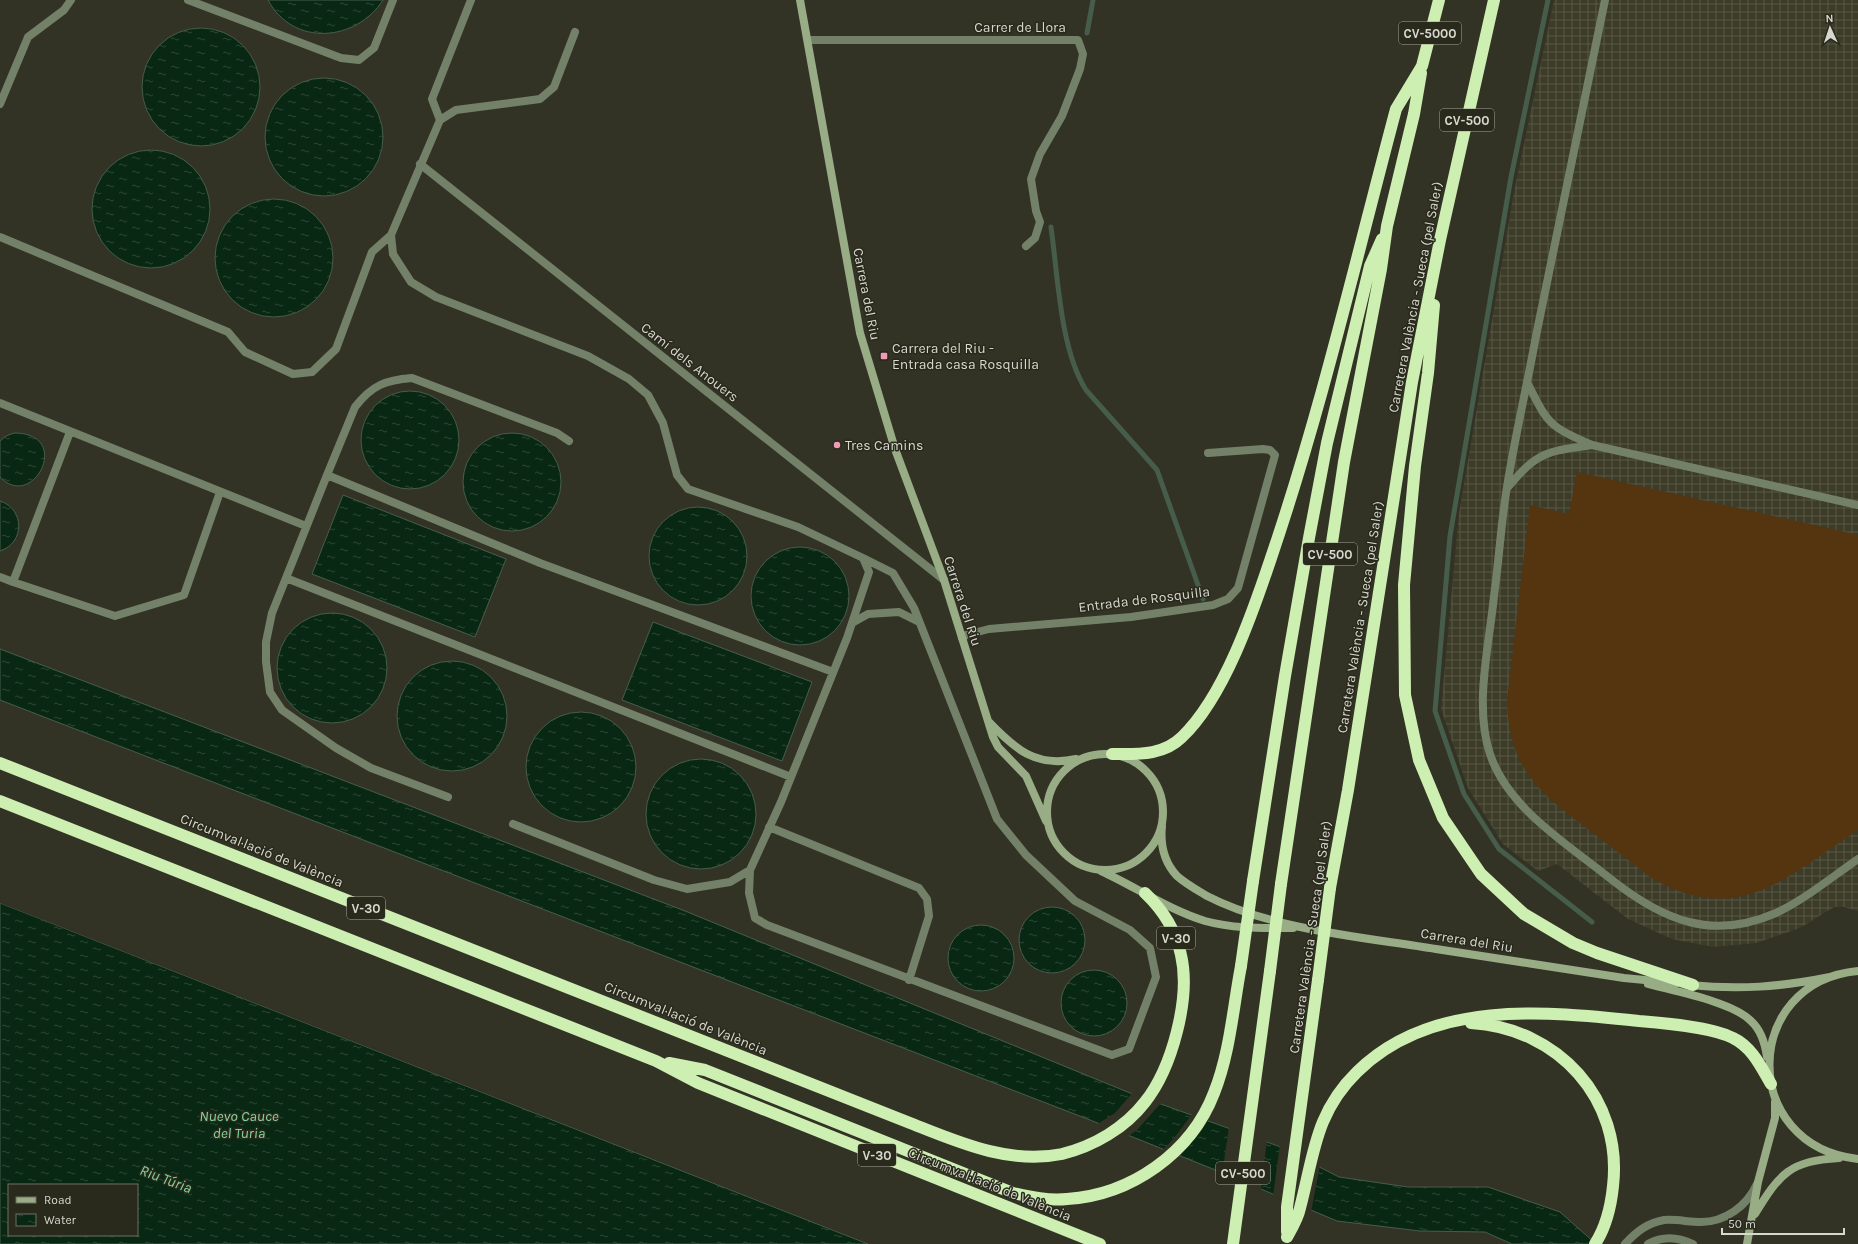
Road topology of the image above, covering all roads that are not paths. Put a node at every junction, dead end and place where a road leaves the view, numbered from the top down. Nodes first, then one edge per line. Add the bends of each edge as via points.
1 (71, 0) edge
2 (188, 0) edge
3 (393, 0) edge
4 (471, 0) edge
5 (800, 0) edge
6 (1439, 0) edge
7 (1494, 0) edge
8 (1605, 0) edge
9 (575, 32) dead end
10 (808, 40) junction
11 (1422, 66) junction
12 (0, 104) edge
13 (440, 120) junction
14 (420, 164) junction
15 (1387, 226) junction
16 (391, 235) junction
17 (0, 237) edge
18 (1440, 240) junction
19 (1026, 246) dead end
20 (1528, 382) junction
21 (0, 403) edge
22 (70, 432) junction
23 (569, 441) dead end
24 (1592, 445) junction
25 (1208, 453) dead end
26 (327, 475) junction
27 (1507, 488) junction
28 (220, 492) junction
29 (1858, 505) edge
30 (306, 526) junction
31 (863, 558) junction
32 (0, 577) edge
33 (286, 578) junction
34 (944, 580) junction
35 (13, 582) junction
36 (919, 622) junction
37 (852, 623) junction
38 (962, 638) junction
39 (833, 672) junction
40 (988, 721) junction
41 (1112, 754) junction
42 (1082, 757) junction
43 (0, 762) edge
44 (791, 777) junction
45 (448, 797) dead end
46 (0, 802) edge
47 (1046, 821) junction
48 (513, 824) dead end
49 (1162, 826) junction
50 (769, 827) junction
51 (1858, 859) edge
52 (750, 870) junction
53 (1098, 870) junction
54 (1145, 893) junction
55 (1306, 929) junction
56 (1858, 967) edge
57 (1858, 971) edge
58 (1845, 972) junction
59 (1830, 977) junction
60 (1624, 978) junction
61 (909, 980) junction
62 (1693, 985) junction
63 (1438, 1025) junction
64 (656, 1061) junction
65 (1769, 1066) junction
66 (1771, 1084) junction
67 (1775, 1099) junction
68 (1844, 1158) junction
69 (1858, 1159) edge
70 (1758, 1182) junction
71 (1752, 1218) junction
72 (1287, 1240) edge
73 (1626, 1243) edge
74 (1100, 1244) edge
75 (1233, 1244) edge
76 (1595, 1244) edge
77 (1648, 1244) edge
78 (1693, 1244) edge
79 (1747, 1244) edge

1 - 12 street via 64,10 28,37
2 - 3 street via 341,58 359,60 374,48
4 - 13 street via 432,99
5 - 10 street, Carrera del Riu
6 - 11 highway, CV-5000
7 - 18 highway, Carretera València - Sueca (pel Saler) / CV-500
8 - 20 street
9 - 13 street via 554,87 540,99 456,110
10 - 19 street, Carrer de Llora via 1078,40 1083,54 1080,69 1062,116 1040,154 1031,179 1040,222 1035,238
10 - 34 street, Carrera del Riu via 860,333 895,449
11 - 15 highway, CV-500 via 1414,114
11 - 41 highway via 1396,109 1292,495 1259,595 1236,651 1218,687 1181,738 1156,752
13 - 14 street
14 - 16 street
14 - 34 street, Camí dels Anouers
15 - 64 highway, bridge via 1370,266 1327,443 1285,676 1225,1056 1207,1109 1177,1150 1150,1172 1093,1196 1052,1200 1027,1196 989,1184 705,1070
15 - 75 highway, CV-500, bridge via 1382,269 1344,462 1281,884
16 - 17 street via 372,252 336,349 312,372 293,374 245,352 228,332
16 - 31 street via 393,254 410,282 436,297 588,356 628,379 648,395 663,423 677,476 688,489 798,527
18 - 62 highway via 1404,585 1405,695 1419,760 1443,818 1481,874 1524,914 1573,943
18 - 72 highway, Carretera València - Sueca (pel Saler) / CV-500, bridge via 1412,382 1330,888 1287,1207
20 - 24 street via 1549,421 1558,429
20 - 27 street
21 - 22 street
22 - 28 street
22 - 35 street
23 - 26 street via 557,433 412,378 396,379 377,386 355,407
24 - 27 street via 1538,458
24 - 29 street
25 - 38 street, Entrada de Rosquilla via 1263,449 1270,450 1275,455 1238,588 1228,599 1213,605 1131,617 989,629
26 - 30 street
26 - 39 street via 540,562
27 - 51 street via 1483,711 1484,732 1490,753 1504,784 1515,799 1531,815 1631,895 1672,918 1690,922 1732,925 1776,913
28 - 30 street
28 - 35 street via 184,595 115,616
30 - 33 street
31 - 36 street via 893,572 914,608
31 - 37 street via 869,572
32 - 35 street
33 - 44 street
33 - 45 street via 272,613 266,642 270,692 282,710 336,748 371,768
34 - 38 street, Carrera del Riu
36 - 37 street via 899,612 868,614
36 - 61 street via 997,819 1026,855 1075,901 1130,930 1150,948 1156,977 1129,1050 1112,1055
37 - 39 street
38 - 40 street, Carrera del Riu
39 - 44 street
40 - 42 street, Carrera del Riu via 1011,744 1032,758 1056,761
40 - 47 street, Carrera del Riu via 998,747 1026,776
41 - 42 street
41 - 49 street via 1139,764 1149,773 1162,798
42 - 47 street via 1070,764 1053,783 1046,805
43 - 54 highway, Circumval·lació de València / V-30 via 945,1137 1010,1156 1062,1154 1094,1143 1134,1114 1154,1089 1176,1034 1183,991 1183,971 1182,957 1171,928 1163,913
44 - 50 street
46 - 64 highway, Circumval·lació de València / V-30
47 - 53 street via 1051,836 1070,859
48 - 52 street via 654,880 687,889 730,882
49 - 53 street via 1156,840 1139,859 1113,870
49 - 55 street, Carrera del Riu via 1160,839 1166,860 1178,877 1236,909
50 - 52 street
50 - 61 street via 919,888 927,899 929,916
52 - 61 street via 749,894 755,918
53 - 54 street, Carrera del Riu
54 - 55 street, Carrera del Riu via 1183,912 1219,924
55 - 60 street, Carrera del Riu
56 - 58 street
57 - 58 street
58 - 59 street
59 - 62 street, Carrera del Riu via 1790,985 1746,988
59 - 65 street via 1812,986 1786,1010 1770,1046
60 - 62 street, Carrera del Riu
60 - 65 street, Carrera del Riu via 1707,1000 1741,1013 1751,1020 1762,1036
63 - 66 highway via 1474,1017 1551,1014 1620,1019 1710,1031 1734,1038 1744,1046 1753,1055
63 - 72 highway via 1394,1044 1358,1071 1336,1095 1320,1128 1300,1209
63 - 76 highway via 1486,1024 1506,1029 1550,1048 1580,1074 1599,1104 1612,1138 1614,1175 1609,1210
64 - 74 highway, Circumval·lació de València / V-30 via 698,1083
65 - 66 street
66 - 67 street
67 - 68 street via 1795,1131 1826,1152
67 - 70 street via 1772,1129
68 - 69 street
68 - 71 street via 1806,1162 1785,1173 1768,1192
70 - 71 street
70 - 73 street via 1748,1200 1722,1217 1701,1222 1658,1222 1640,1229
71 - 79 street
77 - 78 street via 1662,1238 1673,1238

